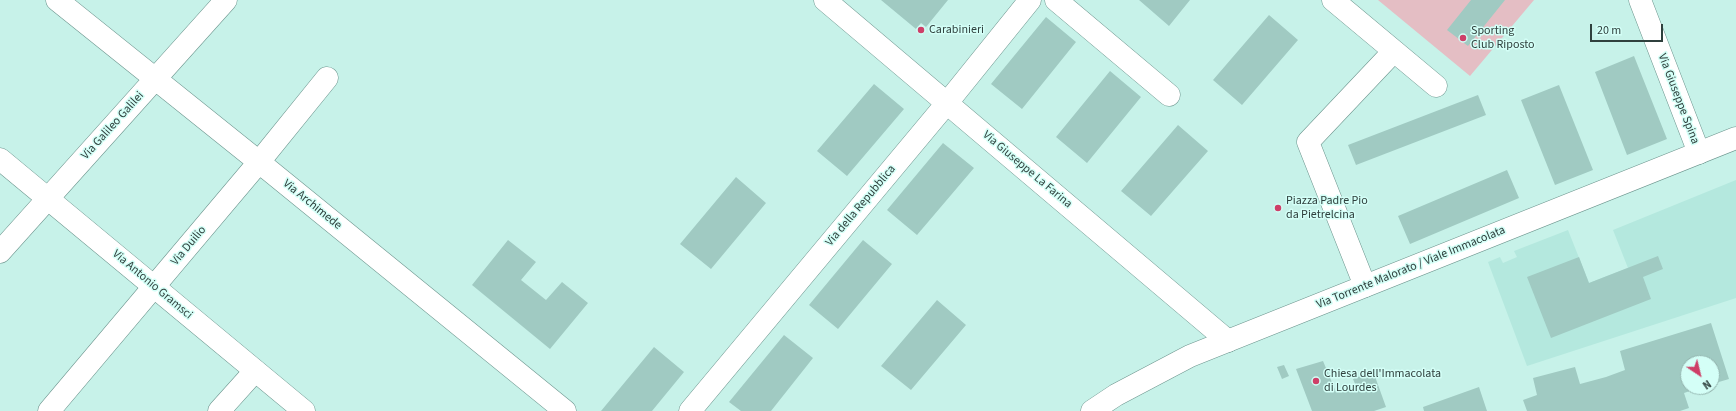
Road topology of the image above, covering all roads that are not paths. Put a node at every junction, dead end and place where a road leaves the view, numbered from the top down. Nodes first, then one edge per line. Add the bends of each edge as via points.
1 (57, 0) edge
2 (226, 0) edge
3 (825, 0) edge
4 (1030, 0) edge
5 (1056, 0) edge
6 (1333, 0) edge
7 (1640, 0) edge
8 (1394, 51) junction
9 (327, 78) dead end
10 (155, 79) junction
11 (1436, 86) dead end
12 (1169, 95) dead end
13 (947, 103) junction
14 (1736, 138) edge
15 (1699, 152) junction
16 (0, 159) edge
17 (259, 162) junction
18 (48, 198) junction
19 (0, 252) edge
20 (1365, 286) junction
21 (153, 288) junction
22 (1228, 341) junction
23 (255, 370) junction
24 (225, 408) edge
25 (49, 411) edge
26 (304, 411) edge
27 (565, 411) edge
28 (690, 411) edge
29 (1092, 411) edge

1 - 10 street, Via Archimede
2 - 10 street, Via Galileo Galilei
3 - 13 street, Via Giuseppe La Farina
4 - 13 street, Via della Repubblica
5 - 12 street
6 - 8 street
7 - 15 street, Via Giuseppe Spina
8 - 11 street
8 - 20 street via 1308,142
9 - 17 street, Via Duilio
10 - 17 street, Via Archimede
10 - 18 street, Via Galileo Galilei
13 - 22 street, Via Giuseppe La Farina
13 - 28 street, Via della Repubblica
14 - 15 street, Via Torrente Malorato / Viale Immacolata
15 - 20 street, Via Torrente Malorato / Viale Immacolata
16 - 18 street, Via Antonio Gramsci
17 - 21 street, Via Duilio
17 - 27 street, Via Archimede
18 - 19 street, Via Galileo Galilei
18 - 21 street, Via Antonio Gramsci
20 - 22 street, Via Torrente Malorato / Viale Immacolata
21 - 23 street, Via Antonio Gramsci
21 - 25 street, Via Duilio
22 - 29 street, Via Torrente Malorato / Viale Immacolata via 1190,356 1116,395
23 - 24 street
23 - 26 street, Via Antonio Gramsci

